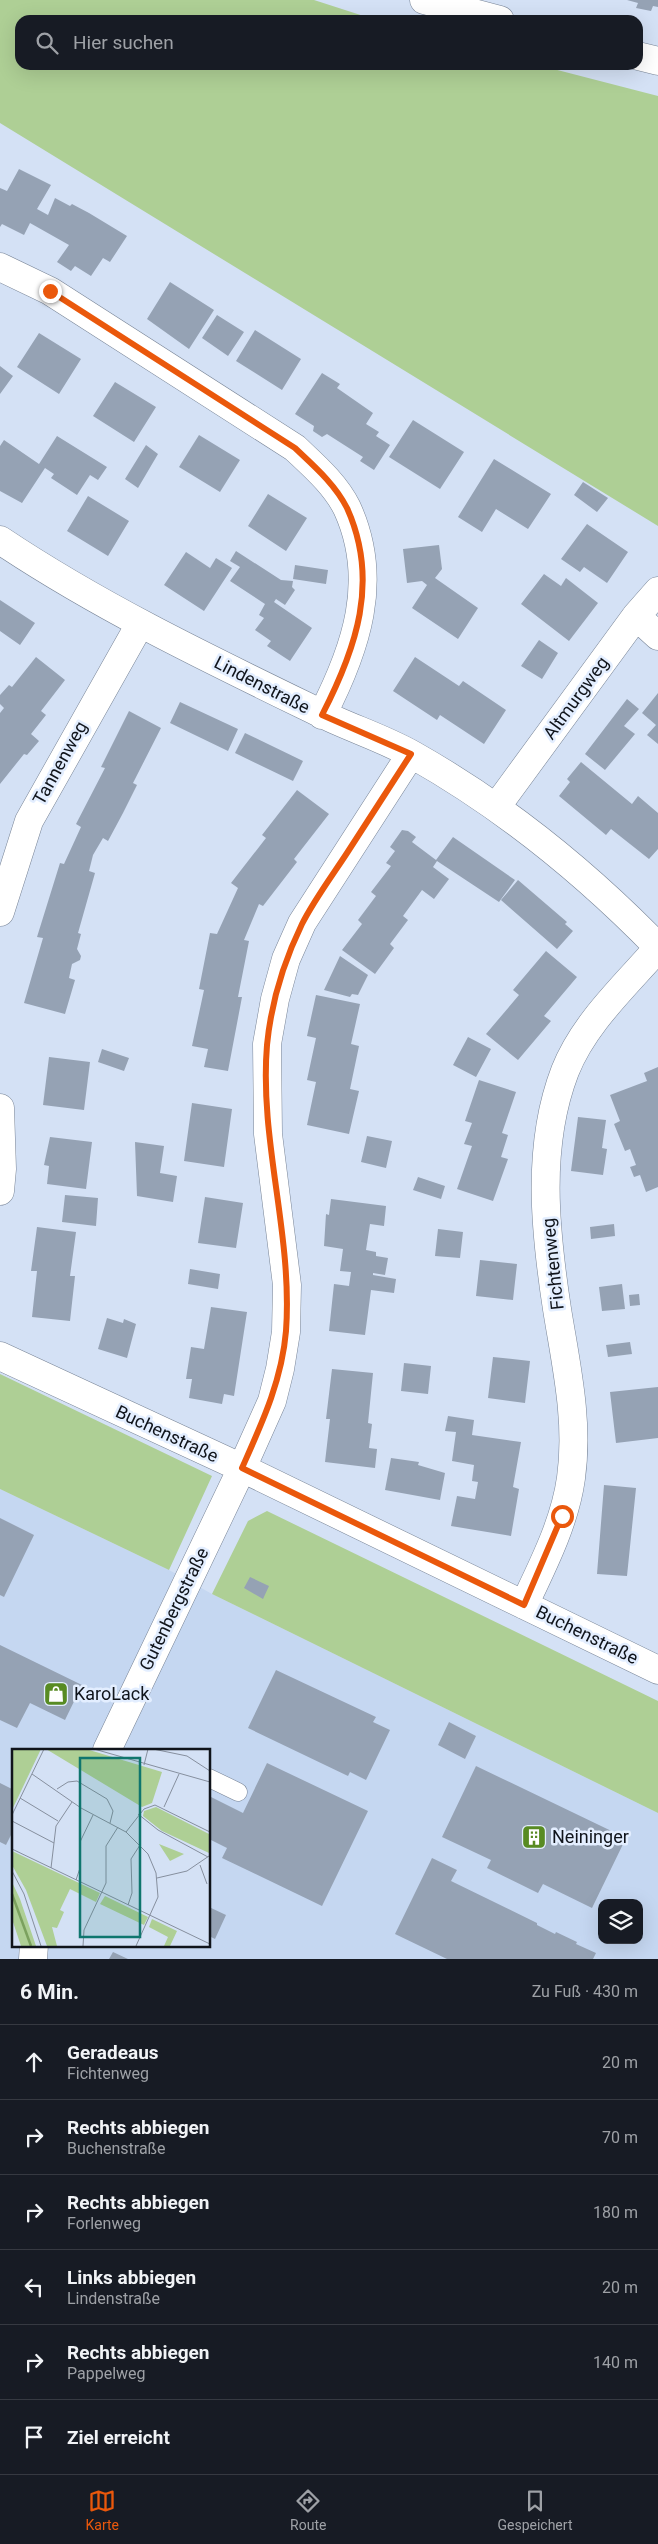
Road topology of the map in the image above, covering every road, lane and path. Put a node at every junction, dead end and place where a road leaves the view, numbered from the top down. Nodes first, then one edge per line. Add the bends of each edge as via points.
1 (424, 0) edge
2 (481, 15) edge
3 (643, 57) edge
4 (658, 61) edge
5 (0, 267) edge
6 (0, 540) edge
7 (658, 591) edge
8 (636, 616) junction
9 (140, 624) junction
10 (658, 636) edge
11 (322, 715) junction
12 (411, 754) junction
13 (497, 806) junction
14 (0, 912) edge
15 (658, 947) edge
16 (0, 1108) edge
17 (0, 1191) edge
18 (0, 1356) edge
19 (242, 1468) junction
20 (524, 1605) junction
21 (658, 1670) edge
22 (107, 1749) edge
23 (210, 1778) edge
24 (238, 1792) dead end
25 (34, 1946) edge
26 (33, 1959) edge

1 - 2 street
3 - 4 street
5 - 11 street via 50,291 295,448 326,477 346,508 358,544 364,584 358,628 342,675
6 - 9 street, Lindenstraße
7 - 8 street, Altmurgweg
8 - 10 street
8 - 13 street, Altmurgweg
9 - 11 street, Lindenstraße
9 - 14 street, Tannenweg via 36,805
11 - 12 street, Lindenstraße
12 - 13 street, Lindenstraße
12 - 19 street, Gutenbergstraße via 302,923 286,959 276,999 267,1044 266,1112 287,1285 286,1332 272,1401
13 - 15 street, Lindenstraße via 607,895
15 - 20 street, Fichtenweg via 580,1041 554,1106 545,1176 557,1307 572,1405 571,1478 562,1516
16 - 17 street
18 - 19 street, Buchenstraße
19 - 20 street, Buchenstraße
19 - 22 street, Gutenbergstraße
20 - 21 street, Buchenstraße
23 - 24 lane
25 - 26 street

